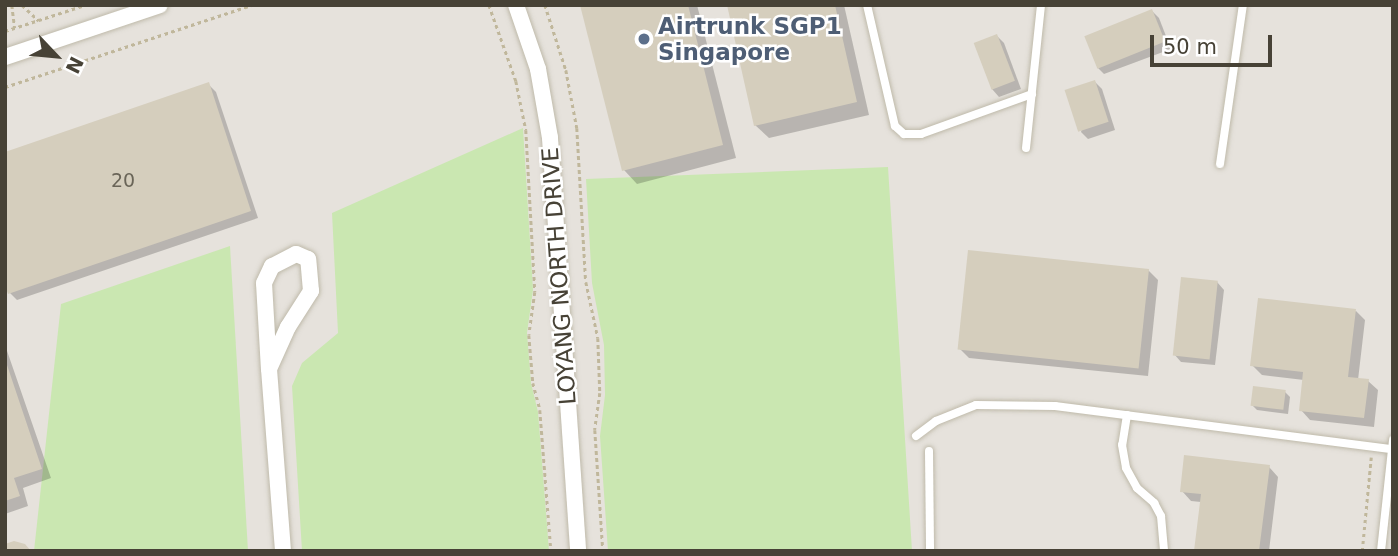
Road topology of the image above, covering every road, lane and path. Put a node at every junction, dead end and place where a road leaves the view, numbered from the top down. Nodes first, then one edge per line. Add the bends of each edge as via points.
1 (12, 5) edge
2 (22, 5) edge
3 (85, 5) edge
4 (160, 5) edge
5 (251, 5) edge
6 (489, 5) edge
7 (516, 5) edge
8 (545, 5) edge
9 (867, 5) edge
10 (1041, 5) edge
11 (1243, 5) edge
12 (39, 21) junction
13 (15, 28) junction
14 (5, 31) edge
15 (5, 57) edge
16 (5, 87) edge
17 (1031, 93) junction
18 (1026, 148) dead end
19 (1220, 164) dead end
20 (269, 369) junction
21 (1126, 415) junction
22 (916, 436) dead end
23 (1392, 444) edge
24 (1373, 446) junction
25 (929, 451) dead end
26 (283, 551) edge
27 (551, 551) edge
28 (578, 551) edge
29 (603, 551) edge
30 (930, 551) edge
31 (1164, 551) edge
32 (1362, 551) edge
33 (1381, 551) edge

1 - 13 path
2 - 12 path
3 - 12 path
4 - 15 street
5 - 16 path
6 - 27 path via 516,81 526,130 535,292 530,347
7 - 28 street, LOYANG NORTH DRIVE via 538,69 550,138
8 - 29 path via 566,69 577,128 586,282 598,338 600,393 595,430
9 - 17 lane via 895,126 904,134 921,134
10 - 17 lane
11 - 19 lane
12 - 13 path
13 - 14 path
17 - 18 lane
20 - 20 street via 264,283 272,266 296,254 308,259 312,291 288,327
20 - 26 street
21 - 22 lane via 1055,406 976,405 936,421
21 - 24 lane
21 - 31 lane via 1122,446 1126,468 1161,516
23 - 24 lane
23 - 33 lane
24 - 32 path
25 - 30 lane

